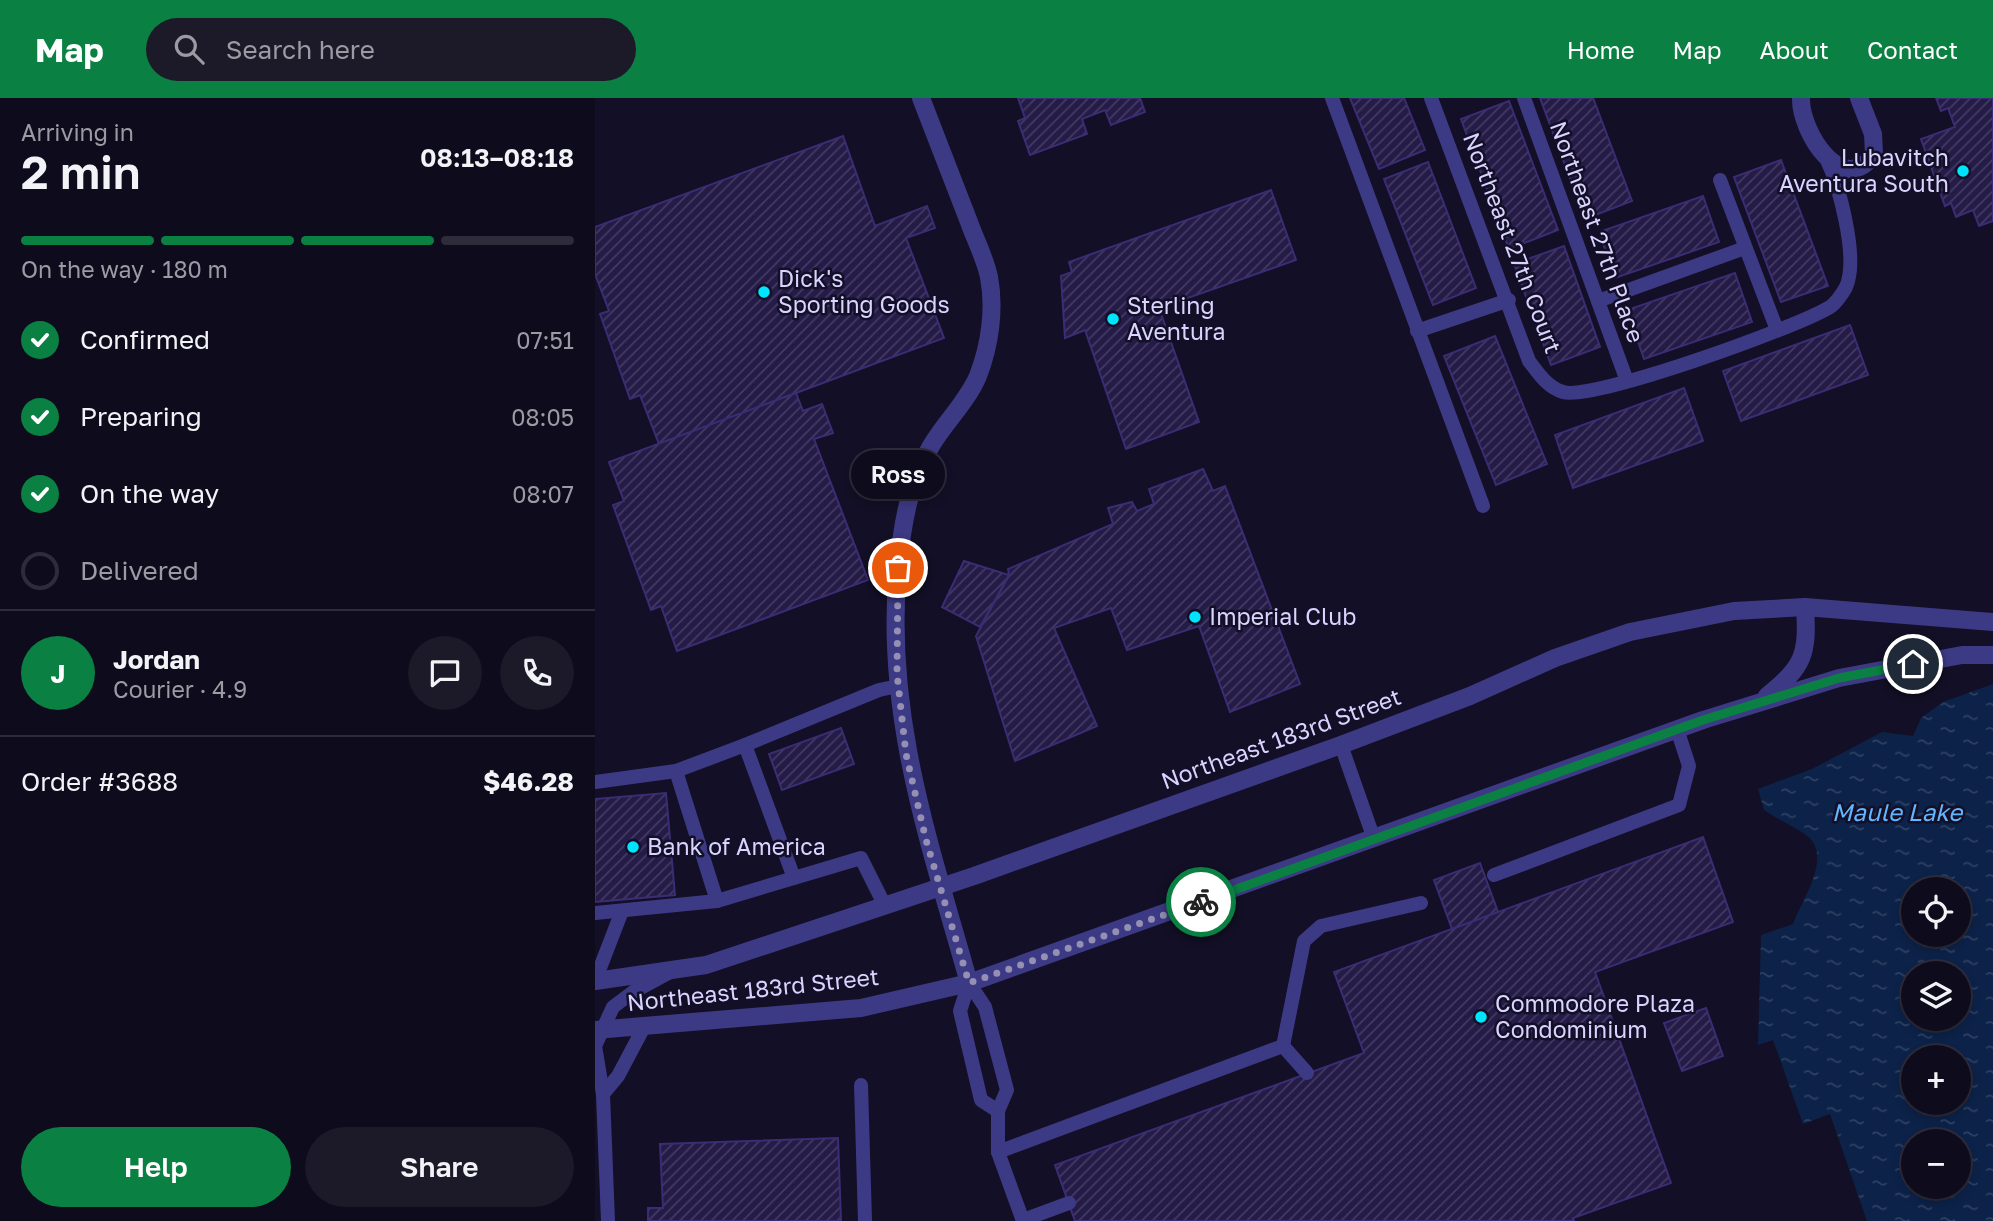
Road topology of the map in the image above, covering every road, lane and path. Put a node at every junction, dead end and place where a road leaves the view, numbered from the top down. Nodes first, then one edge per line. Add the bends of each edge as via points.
1 (921, 98) edge
2 (1332, 98) edge
3 (1431, 98) edge
4 (1524, 98) edge
5 (1801, 98) edge
6 (1859, 98) edge
7 (1823, 154) junction
8 (1720, 180) dead end
9 (1745, 248) junction
10 (1509, 300) junction
11 (1598, 300) junction
12 (1777, 330) junction
13 (1417, 331) junction
14 (1627, 381) junction
15 (1483, 506) dead end
16 (1805, 607) junction
17 (1993, 622) edge
18 (1993, 655) edge
19 (898, 686) junction
20 (1759, 703) junction
21 (1677, 729) junction
22 (1341, 745) junction
23 (745, 746) junction
24 (677, 771) junction
25 (595, 782) edge
26 (1374, 839) junction
27 (1494, 875) dead end
28 (795, 878) junction
29 (942, 887) junction
30 (717, 901) junction
31 (1421, 903) dead end
32 (885, 905) junction
33 (622, 911) junction
34 (595, 914) edge
35 (674, 969) junction
36 (595, 981) edge
37 (969, 983) junction
38 (644, 1027) junction
39 (598, 1030) edge
40 (1283, 1046) junction
41 (1307, 1073) dead end
42 (862, 1084) dead end
43 (603, 1094) junction
44 (998, 1111) junction
45 (998, 1152) junction
46 (1069, 1203) dead end
47 (1023, 1220) edge
48 (608, 1221) edge
49 (865, 1221) edge

1 - 19 street via 989,276 992,310 977,377 918,470 907,509 895,623
2 - 13 lane
3 - 10 lane, Northeast 27th Court
4 - 11 lane, Northeast 27th Place
5 - 7 street via 1810,135
6 - 7 street via 1873,134 1874,154 1864,166 1848,170
7 - 12 lane via 1833,173 1847,231 1851,264 1847,286 1832,306
8 - 9 lane
9 - 11 lane
9 - 12 lane
10 - 13 lane
10 - 14 lane, Northeast 27th Court via 1529,361 1546,383 1565,393 1600,390
11 - 14 lane, Northeast 27th Place
12 - 14 lane
13 - 15 lane
16 - 17 street, Northeast 183rd Street
16 - 20 street via 1804,657 1793,675
16 - 22 street, Northeast 183rd Street via 1734,611 1630,632
18 - 20 street, Northeast 183rd Street via 1962,655 1839,678
19 - 23 lane
19 - 29 street via 906,754
20 - 21 street, Northeast 183rd Street
21 - 26 street, Northeast 183rd Street
21 - 27 lane via 1689,766 1679,805
22 - 26 lane
22 - 29 street, Northeast 183rd Street
23 - 24 lane
23 - 28 lane
24 - 25 lane
24 - 30 lane
26 - 37 street, Northeast 183rd Street
28 - 30 lane
28 - 32 lane via 861,858
29 - 32 street, Northeast 183rd Street
29 - 37 street
30 - 33 lane
31 - 40 lane via 1321,926 1304,941
32 - 35 street, Northeast 183rd Street via 706,965
33 - 34 lane
33 - 36 lane
35 - 36 street, Northeast 183rd Street
35 - 39 lane via 613,1007
37 - 38 street, Northeast 183rd Street via 861,1008
37 - 44 lane via 985,1007 1007,1090
37 - 44 lane via 960,1011 981,1100
38 - 39 street, Northeast 183rd Street
38 - 43 lane
39 - 43 lane via 595,1046
40 - 41 lane
40 - 45 lane
42 - 49 lane
43 - 48 lane
44 - 45 lane
45 - 47 lane
46 - 47 lane

